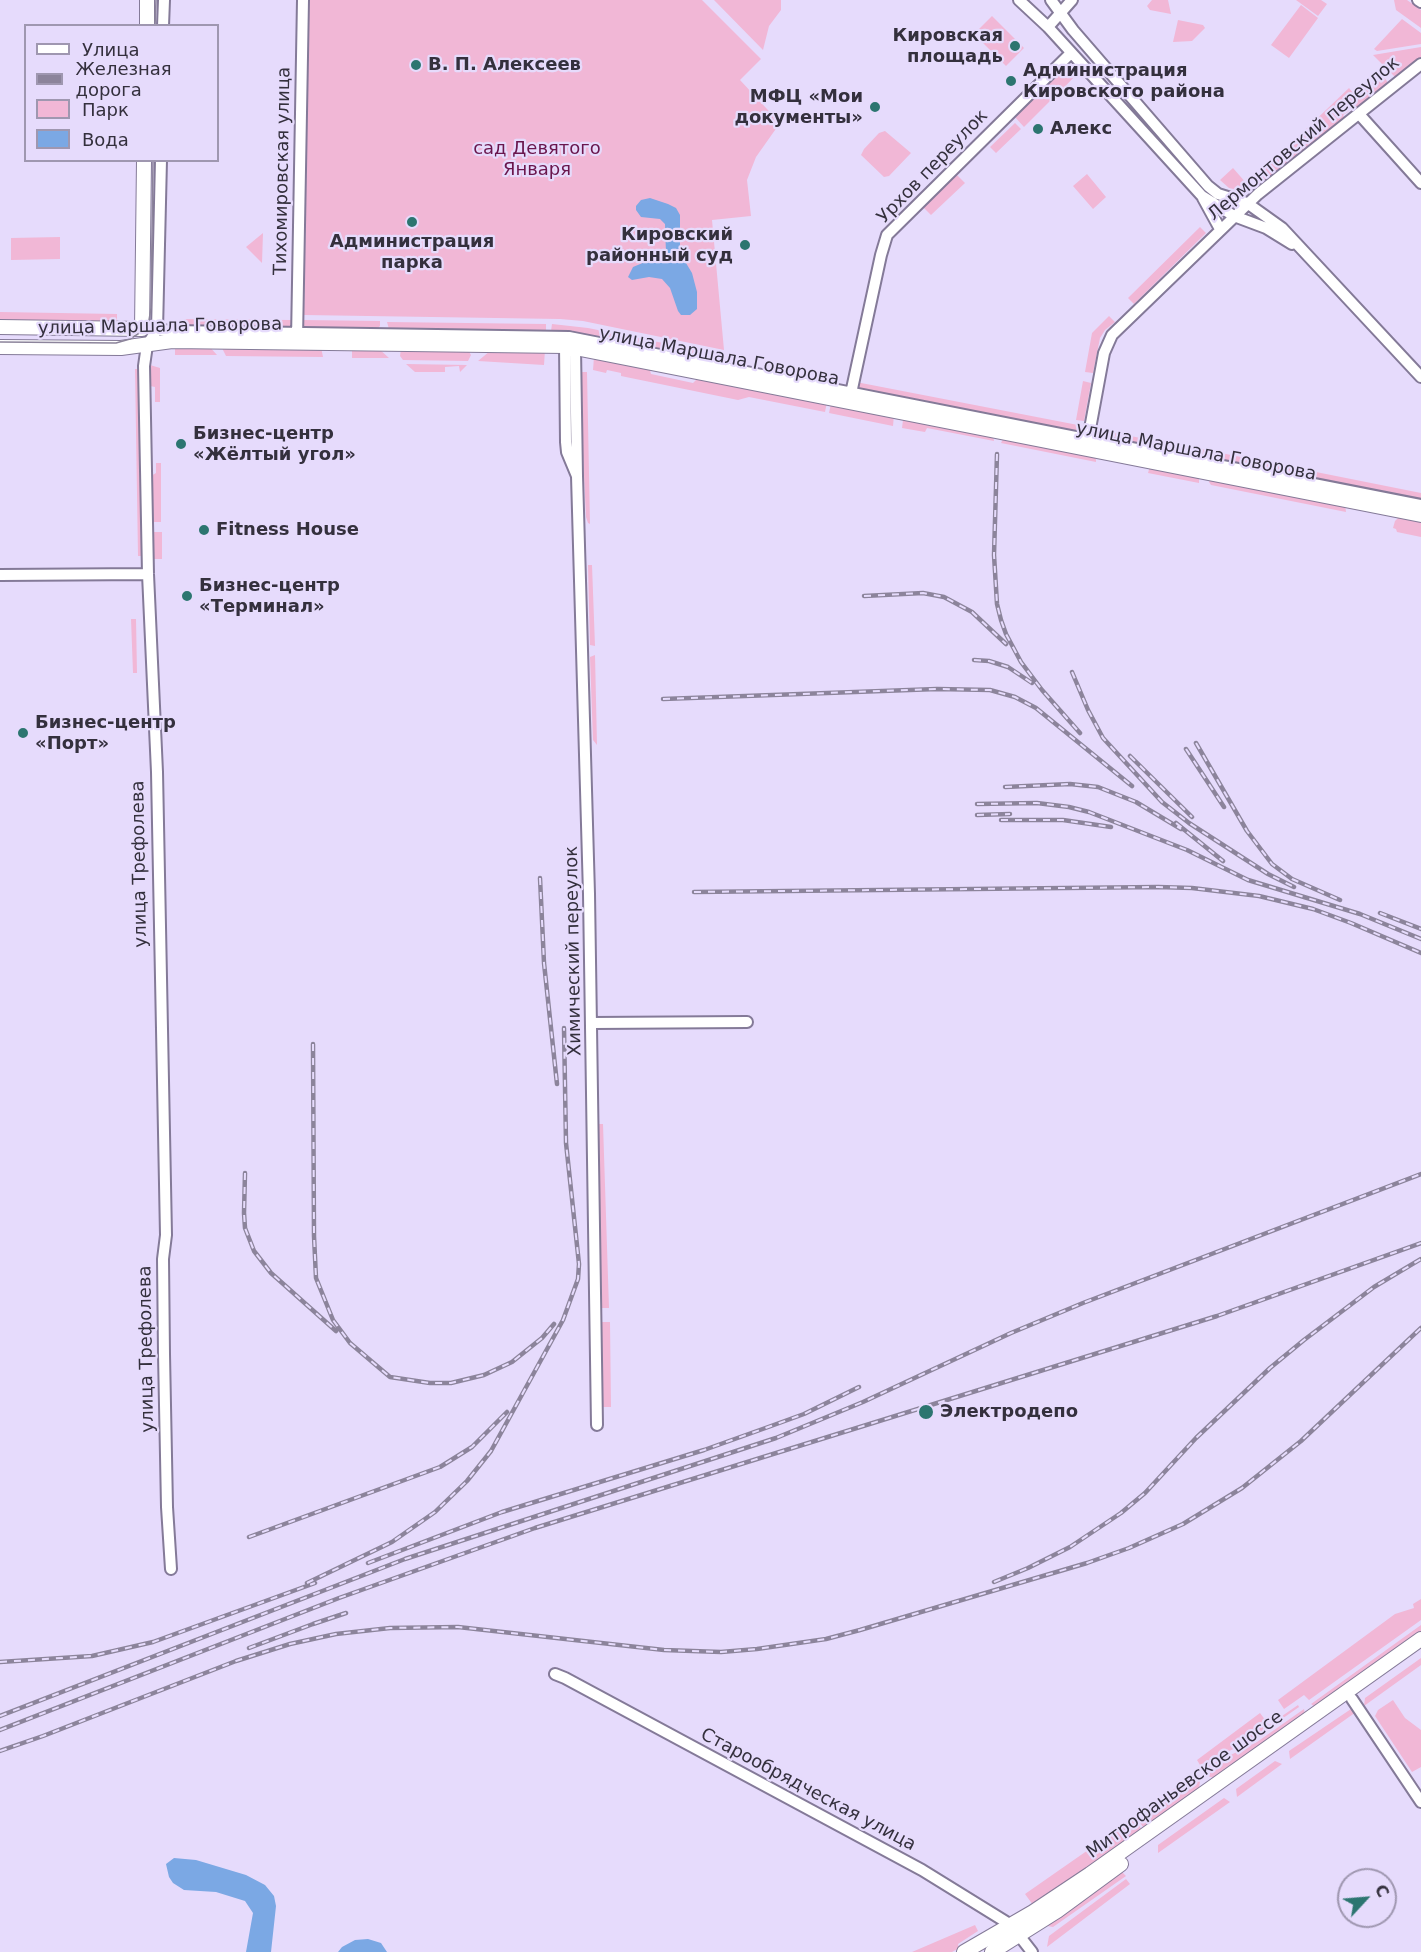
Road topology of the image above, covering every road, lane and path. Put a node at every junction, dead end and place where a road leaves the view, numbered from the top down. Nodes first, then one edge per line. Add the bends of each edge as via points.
1 (147, 0) edge
2 (164, 0) edge
3 (303, 0) edge
4 (1019, 0) edge
5 (1051, 0) edge
6 (1072, 0) edge
7 (1060, 14) junction
8 (147, 24) edge
9 (163, 24) edge
10 (1048, 27) junction
11 (1071, 53) junction
12 (1421, 64) edge
13 (1359, 114) junction
14 (144, 162) edge
15 (161, 162) edge
16 (1421, 183) edge
17 (1202, 196) junction
18 (1248, 203) junction
19 (1234, 216) junction
20 (1220, 229) junction
21 (1306, 255) junction
22 (0, 327) edge
23 (142, 329) junction
24 (157, 330) junction
25 (297, 337) junction
26 (570, 344) junction
27 (147, 345) junction
28 (0, 347) edge
29 (1421, 377) edge
30 (850, 397) junction
31 (1088, 444) junction
32 (1421, 505) edge
33 (1421, 515) edge
34 (148, 574) junction
35 (0, 575) edge
36 (747, 1022) dead end
37 (592, 1023) junction
38 (597, 1425) dead end
39 (171, 1569) dead end
40 (1421, 1639) edge
41 (1421, 1650) edge
42 (555, 1674) dead end
43 (1352, 1699) junction
44 (1421, 1802) edge
45 (1016, 1930) junction
46 (964, 1952) edge
47 (992, 1952) edge
48 (1032, 1952) edge

1 - 8 main road
2 - 9 street
3 - 25 street, Тихомировская улица
4 - 10 street
5 - 7 street
6 - 7 street
7 - 10 street
7 - 18 street via 1208,186 1218,194
10 - 11 street
11 - 17 street
11 - 30 street, Урхов переулок via 887,235
12 - 13 street, Лермонтовский переулок
13 - 16 street
13 - 18 street, Лермонтовский переулок
14 - 23 main road
15 - 24 street
17 - 19 street
17 - 20 street
18 - 19 street, Лермонтовский переулок
18 - 21 street via 1282,228
19 - 20 street, Лермонтовский переулок
19 - 21 street via 1279,236
20 - 31 street, Лермонтовский переулок via 1108,339
21 - 29 street
22 - 23 main road, улица Маршала Говорова
23 - 24 street, улица Маршала Говорова
24 - 25 street, улица Маршала Говорова
24 - 27 street, улица Трефолева
25 - 26 main road, улица Маршала Говорова
25 - 27 main road, улица Маршала Говорова
26 - 30 main road, улица Маршала Говорова
26 - 37 street, Химический переулок via 566,442 577,476
27 - 28 main road, улица Маршала Говорова
27 - 34 street, улица Трефолева via 144,363
30 - 31 main road, улица Маршала Говорова
31 - 32 street, улица Маршала Говорова
31 - 33 main road, улица Маршала Говорова
34 - 35 street
34 - 39 street, улица Трефолева via 157,772 166,1235 164,1354
36 - 37 street
37 - 38 street, Химический переулок
40 - 45 main road, Митрофаньевское шоссе
41 - 43 main road, Митрофаньевское шоссе
42 - 45 street, Старообрядческая улица via 872,1841
43 - 44 street
43 - 45 main road, Митрофаньевское шоссе via 1058,1911
45 - 46 main road, Митрофаньевское шоссе
45 - 47 main road, Митрофаньевское шоссе
45 - 48 street, Старообрядческая улица

